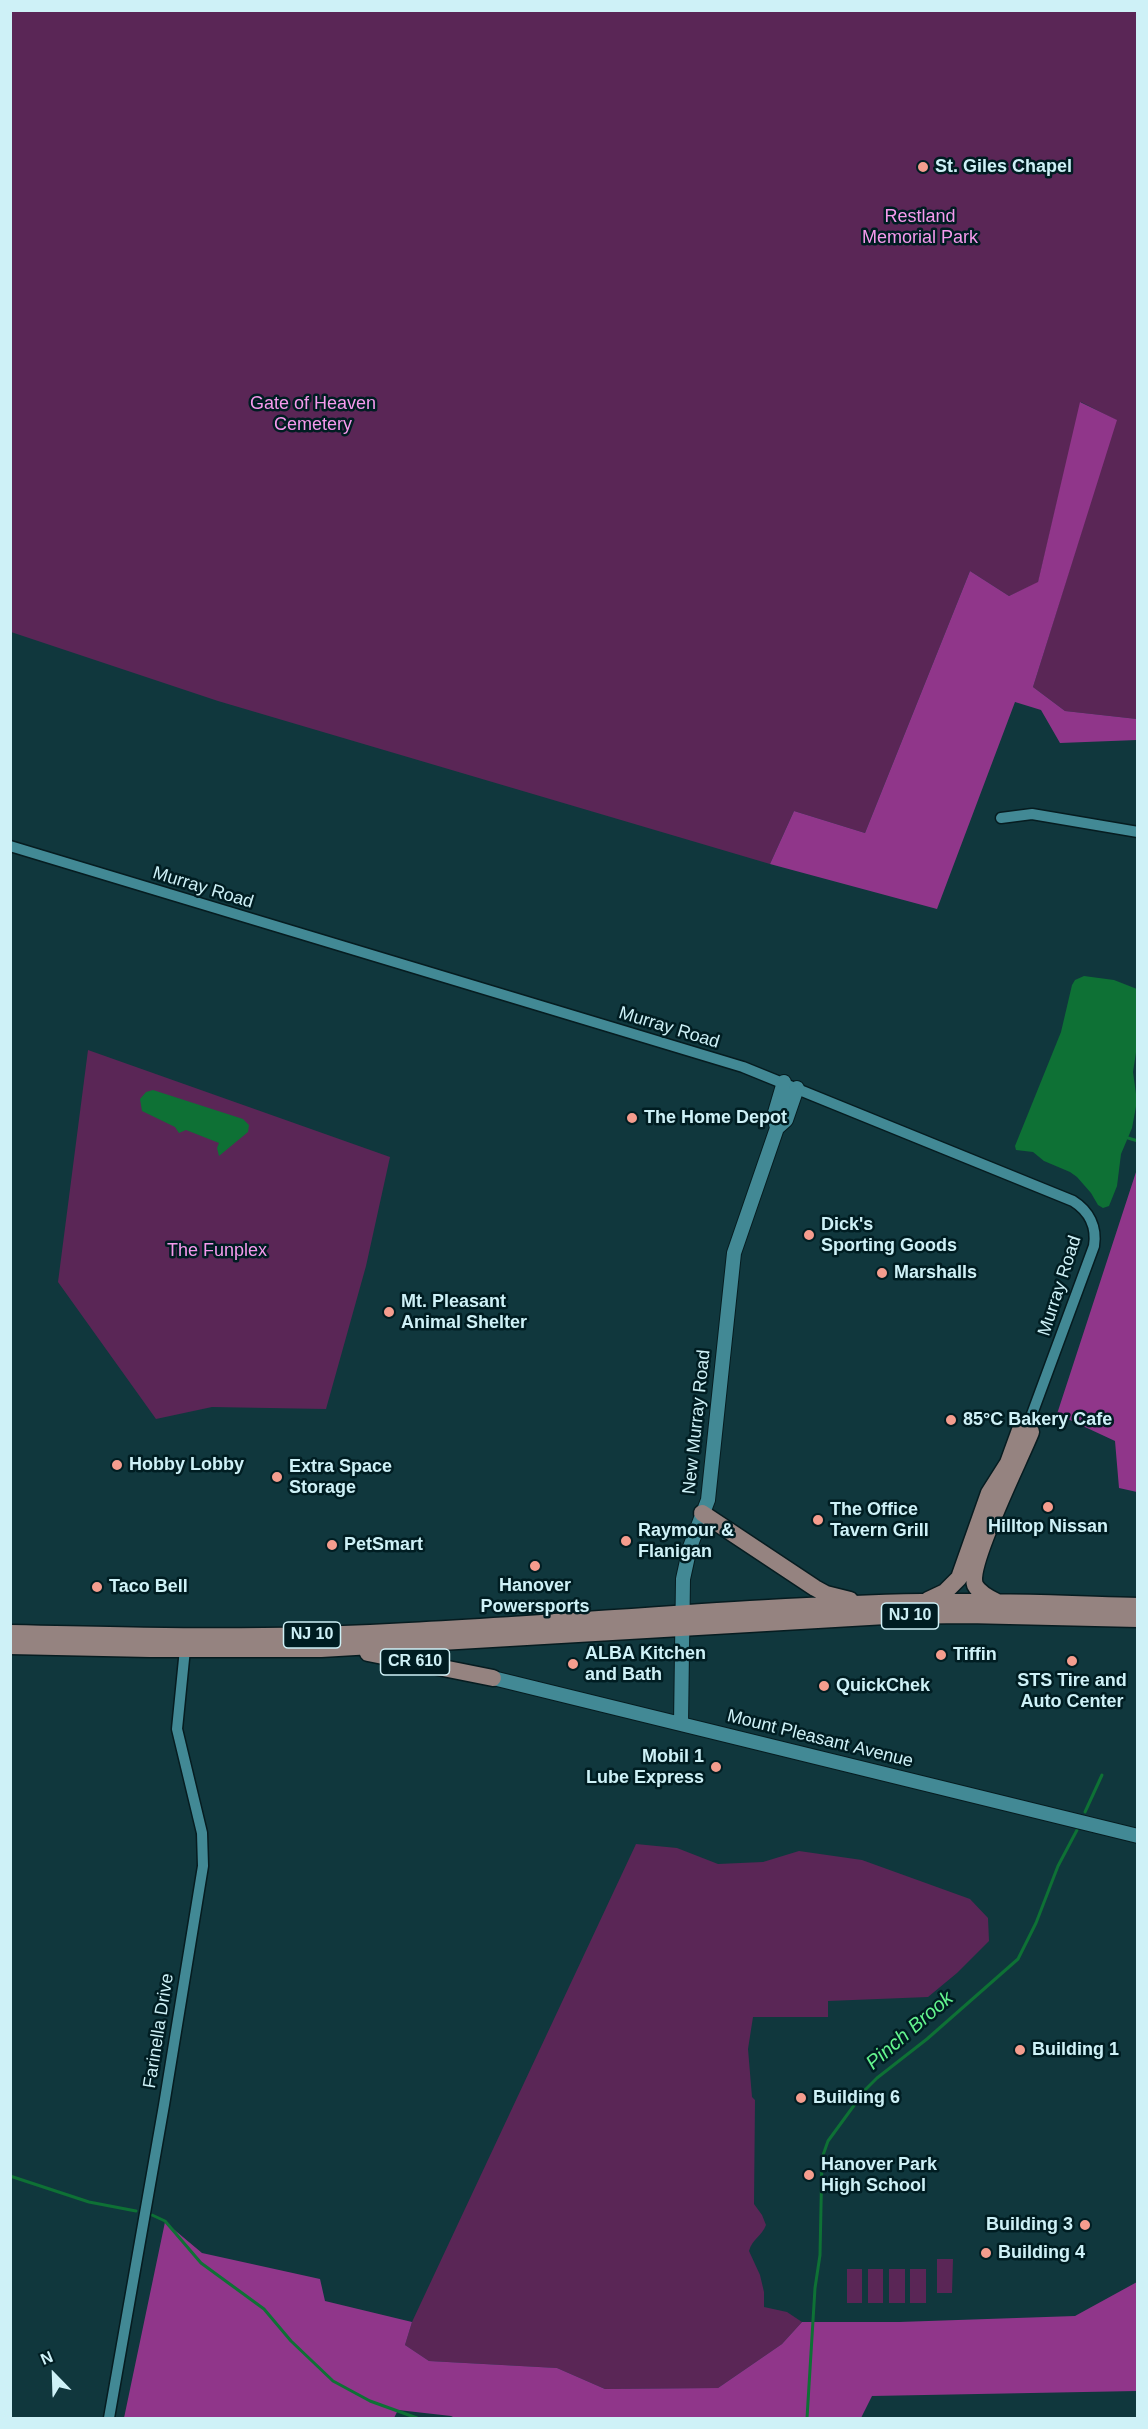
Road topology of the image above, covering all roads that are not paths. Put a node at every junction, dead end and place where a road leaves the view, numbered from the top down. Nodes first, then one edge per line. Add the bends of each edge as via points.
1 (1001, 818) dead end
2 (1137, 832) edge
3 (10, 846) edge
4 (791, 1085) junction
5 (1028, 1425) junction
6 (702, 1513) junction
7 (922, 1602) junction
8 (998, 1602) junction
9 (880, 1604) junction
10 (1137, 1606) edge
11 (1137, 1619) edge
12 (683, 1621) junction
13 (10, 1633) edge
14 (10, 1646) edge
15 (337, 1647) junction
16 (185, 1649) junction
17 (493, 1678) joint
18 (681, 1724) junction
19 (1137, 1836) edge
20 (109, 2418) edge

1 - 2 street via 1032,814
3 - 4 street, Murray Road via 743,1067
4 - 5 street, Murray Road via 1073,1201 1088,1214 1094,1246
4 - 6 street, New Murray Road via 774,1116 777,1128 734,1253 708,1500
5 - 7 main road via 1020,1430 1008,1463 989,1493 959,1578 945,1592
5 - 8 main road via 1031,1432 1000,1499 975,1570 975,1585
6 - 9 main road via 826,1594
6 - 12 street, New Murray Road via 684,1570
7 - 8 main road, NJ 10
7 - 9 main road, NJ 10
8 - 10 main road, NJ 10
9 - 12 main road, NJ 10
11 - 12 main road, NJ 10 via 886,1616
12 - 13 main road, NJ 10 via 323,1635
12 - 15 main road, NJ 10 via 501,1640
12 - 18 street, New Murray Road
14 - 16 main road, NJ 10
15 - 16 main road, NJ 10
15 - 17 main road, CR 610
16 - 20 street, Farinella Drive via 177,1729 202,1833 203,1866
17 - 18 street, Mount Pleasant Avenue / CR 610
18 - 19 street, Mount Pleasant Avenue / CR 610

